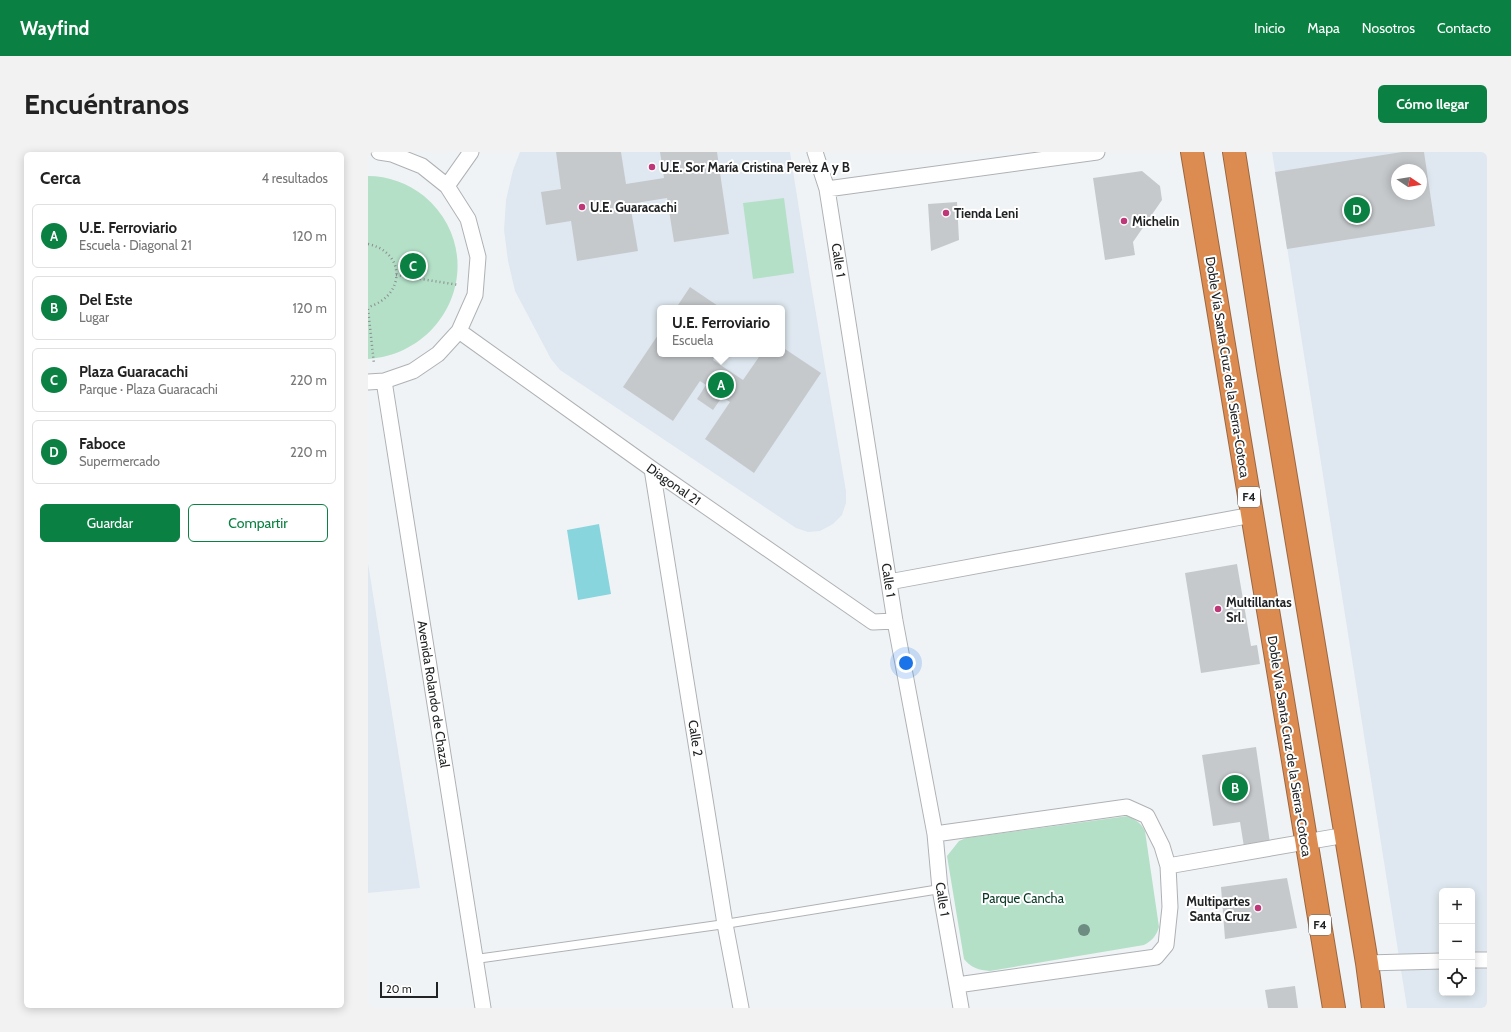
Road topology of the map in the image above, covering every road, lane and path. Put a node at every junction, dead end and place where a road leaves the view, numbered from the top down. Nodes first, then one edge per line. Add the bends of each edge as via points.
1 (379, 152) edge
2 (470, 152) edge
3 (815, 152) edge
4 (1097, 152) edge
5 (1192, 152) edge
6 (1234, 152) edge
7 (447, 186) junction
8 (827, 189) junction
9 (368, 244) edge
10 (396, 275) junction
11 (475, 288) junction
12 (368, 308) edge
13 (459, 331) junction
14 (376, 381) edge
15 (652, 468) junction
16 (1252, 515) junction
17 (889, 582) junction
18 (895, 621) junction
19 (935, 834) junction
20 (1346, 835) junction
21 (1306, 842) junction
22 (1168, 866) junction
23 (940, 890) junction
24 (726, 924) junction
25 (476, 959) junction
26 (1475, 960) edge
27 (1487, 960) edge
28 (1439, 961) edge
29 (1367, 963) junction
30 (957, 985) junction
31 (483, 1008) edge
32 (740, 1008) edge
33 (961, 1008) edge
34 (1334, 1008) edge
35 (1374, 1008) edge

1 - 7 street via 392,154 422,166
2 - 7 street
3 - 8 street, Calle 1
4 - 8 street
5 - 16 highway, Doble Vía Santa Cruz de la Sierra-Cotoca / F4
6 - 20 highway
7 - 11 street via 468,219 478,257
8 - 17 street, Calle 1
9 - 10 path via 386,252 392,259
10 - 11 path
10 - 12 path via 393,290 387,298
11 - 13 street via 475,296
12 - 14 path
13 - 14 street via 438,354 413,371
13 - 15 street, Diagonal 21
14 - 25 street, Avenida Rolando de Chazal
15 - 18 street, Diagonal 21 via 873,622
15 - 24 street, Calle 2
16 - 17 street
16 - 21 highway, Doble Vía Santa Cruz de la Sierra-Cotoca / F4
17 - 18 street, Calle 1
18 - 19 street, Calle 1
19 - 22 street via 1127,807 1147,816 1162,846
19 - 23 street, Calle 1
20 - 21 street
20 - 29 highway
21 - 22 street
21 - 34 highway, Doble Vía Santa Cruz de la Sierra-Cotoca / F4
22 - 30 street via 1170,907 1166,945 1156,957
23 - 24 lane
23 - 30 street, Calle 1
24 - 25 lane
24 - 32 street, Calle 2
25 - 31 street, Avenida Rolando de Chazal
26 - 27 street
28 - 29 street
29 - 35 highway
30 - 33 street, Calle 1

